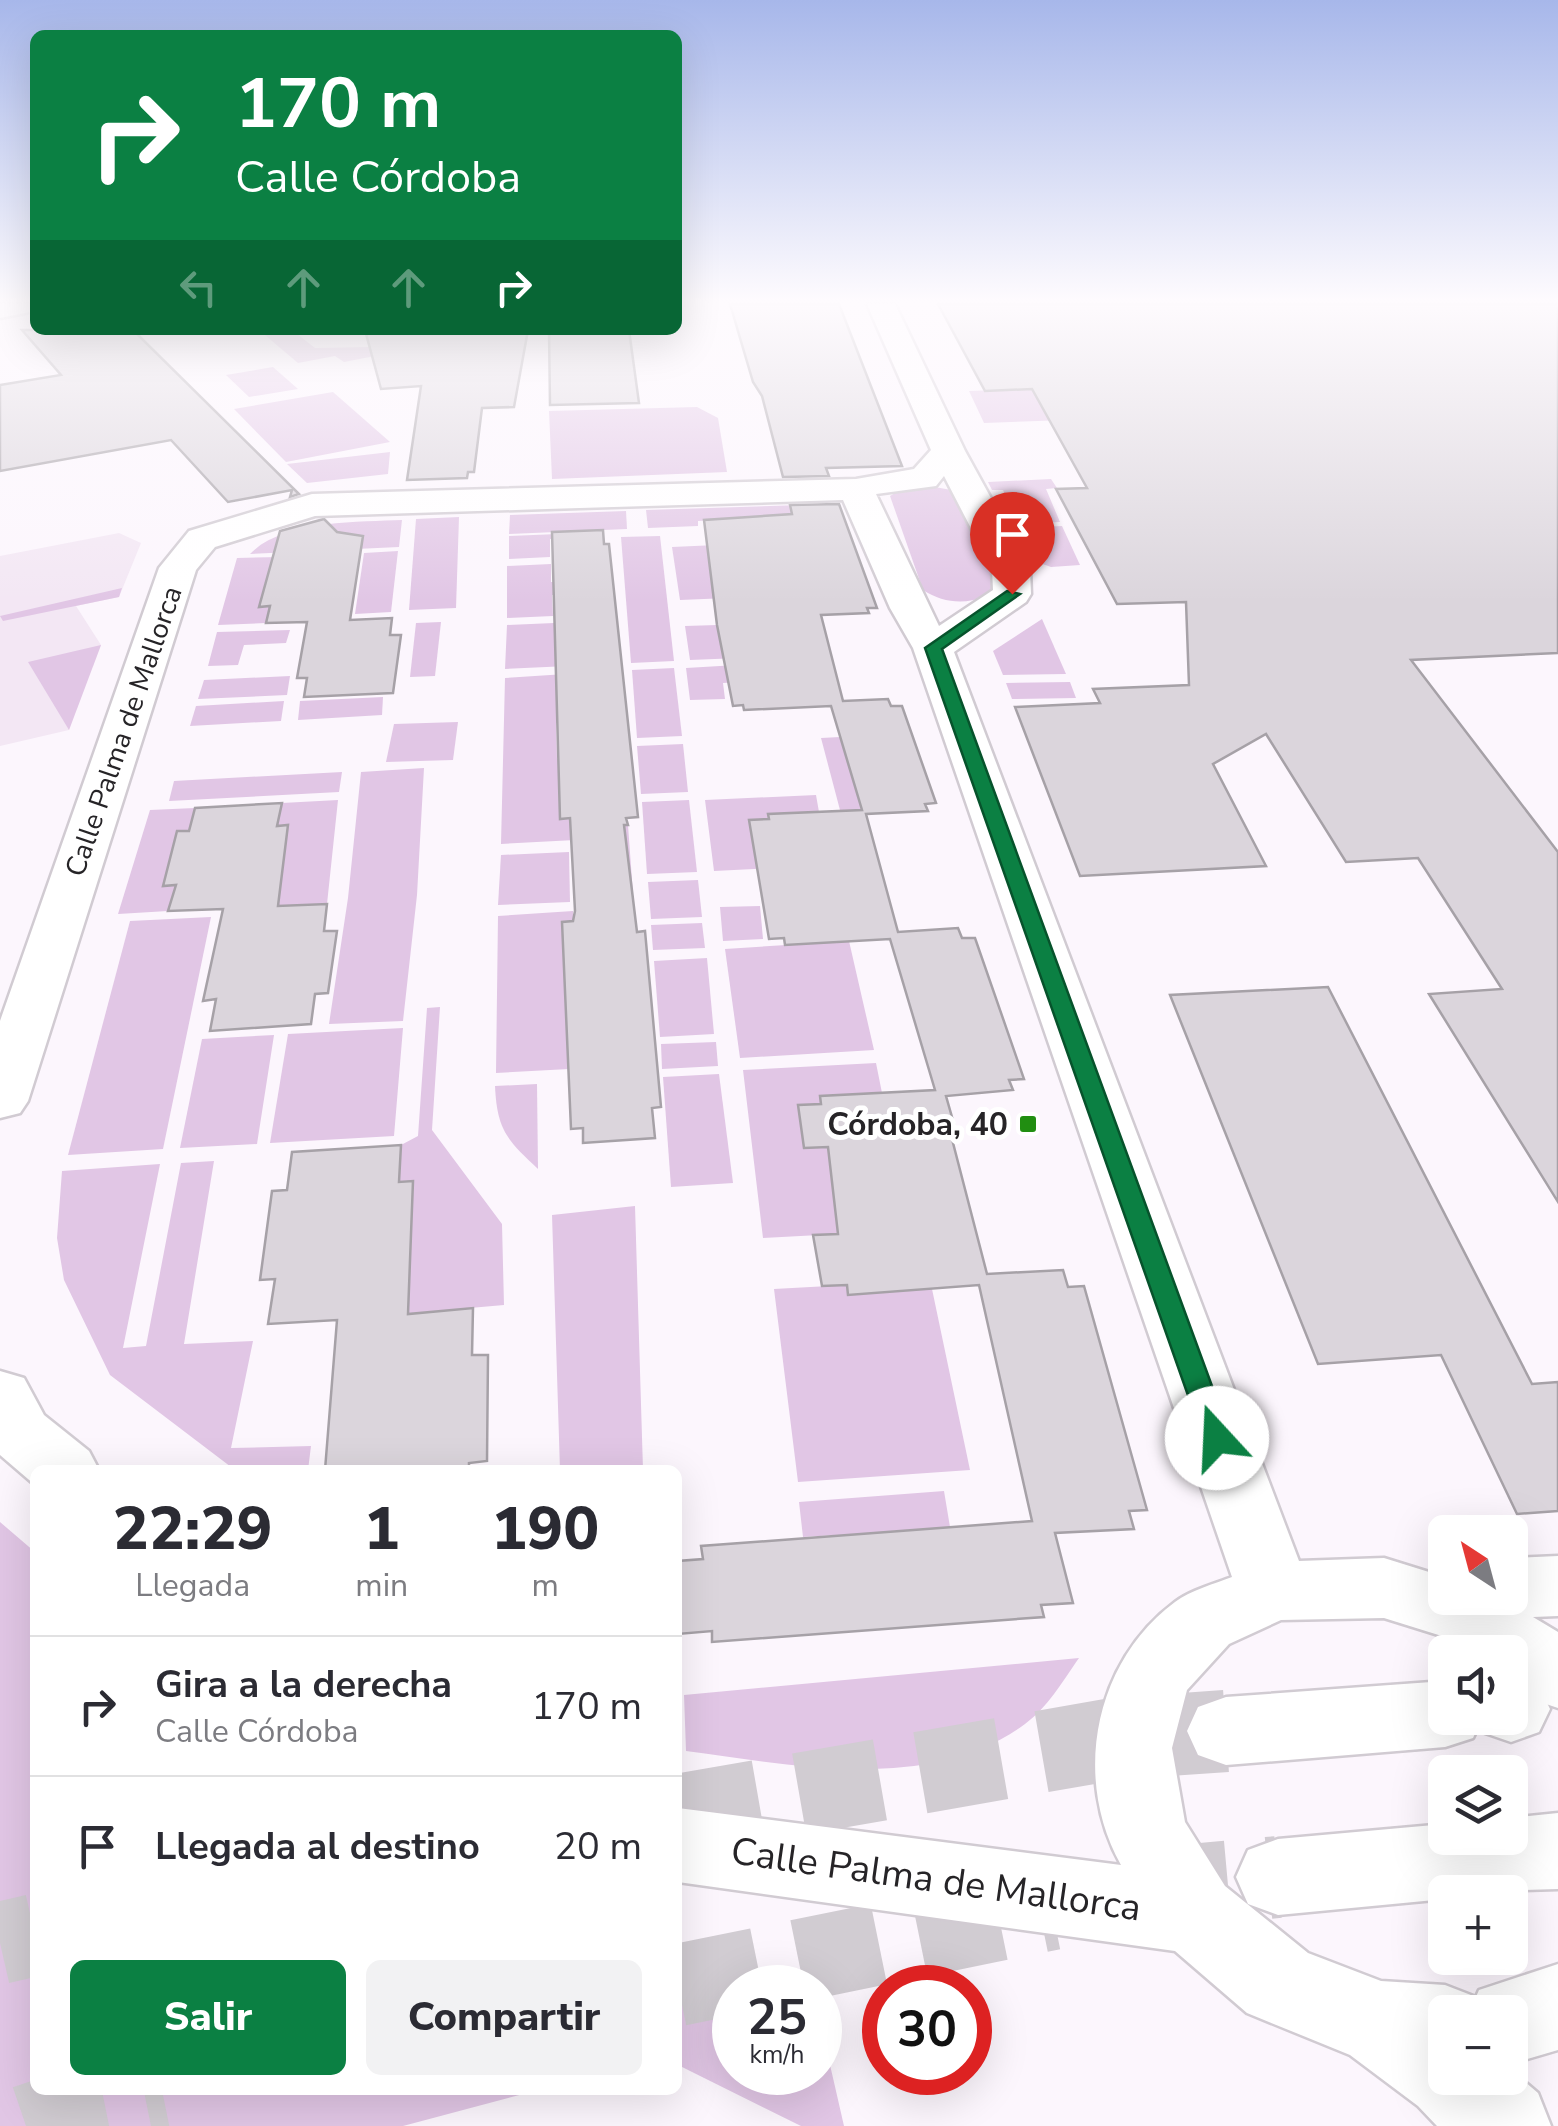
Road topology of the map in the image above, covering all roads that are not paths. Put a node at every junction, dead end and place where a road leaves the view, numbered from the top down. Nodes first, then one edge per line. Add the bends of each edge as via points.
1 (915, 403) edge
2 (936, 465) junction
3 (856, 489) junction
4 (934, 648) junction
5 (0, 1100) edge
6 (0, 1395) edge
7 (58, 1465) edge
8 (1558, 1586) edge
9 (1528, 1587) edge
10 (1415, 1588) edge
11 (1274, 1591) junction
12 (1558, 1676) edge
13 (1428, 1715) edge
14 (1226, 1730) tunnel mouth
15 (682, 1846) edge
16 (1558, 1851) edge
17 (1278, 1877) tunnel mouth
18 (1195, 1914) junction
19 (1558, 2007) edge
20 (1528, 2016) edge
21 (1424, 2042) edge
22 (1471, 2095) edge
23 (1505, 2126) edge

1 - 2 main road
2 - 3 main road, Calle Palma de Mallorca
2 - 4 main road via 967,484 1011,569 1012,594
3 - 4 main road
3 - 5 main road, Calle Palma de Mallorca via 312,505 202,538 178,568
4 - 11 main road
6 - 7 main road via 18,1432
8 - 9 main road
10 - 11 main road
10 - 12 main road via 1470,1615
11 - 18 main road via 1203,1622 1152,1675 1132,1748 1146,1831
13 - 14 main road
15 - 18 main road, Calle Palma de Mallorca
16 - 17 main road
18 - 21 main road via 1278,1983
19 - 20 main road
22 - 23 main road

